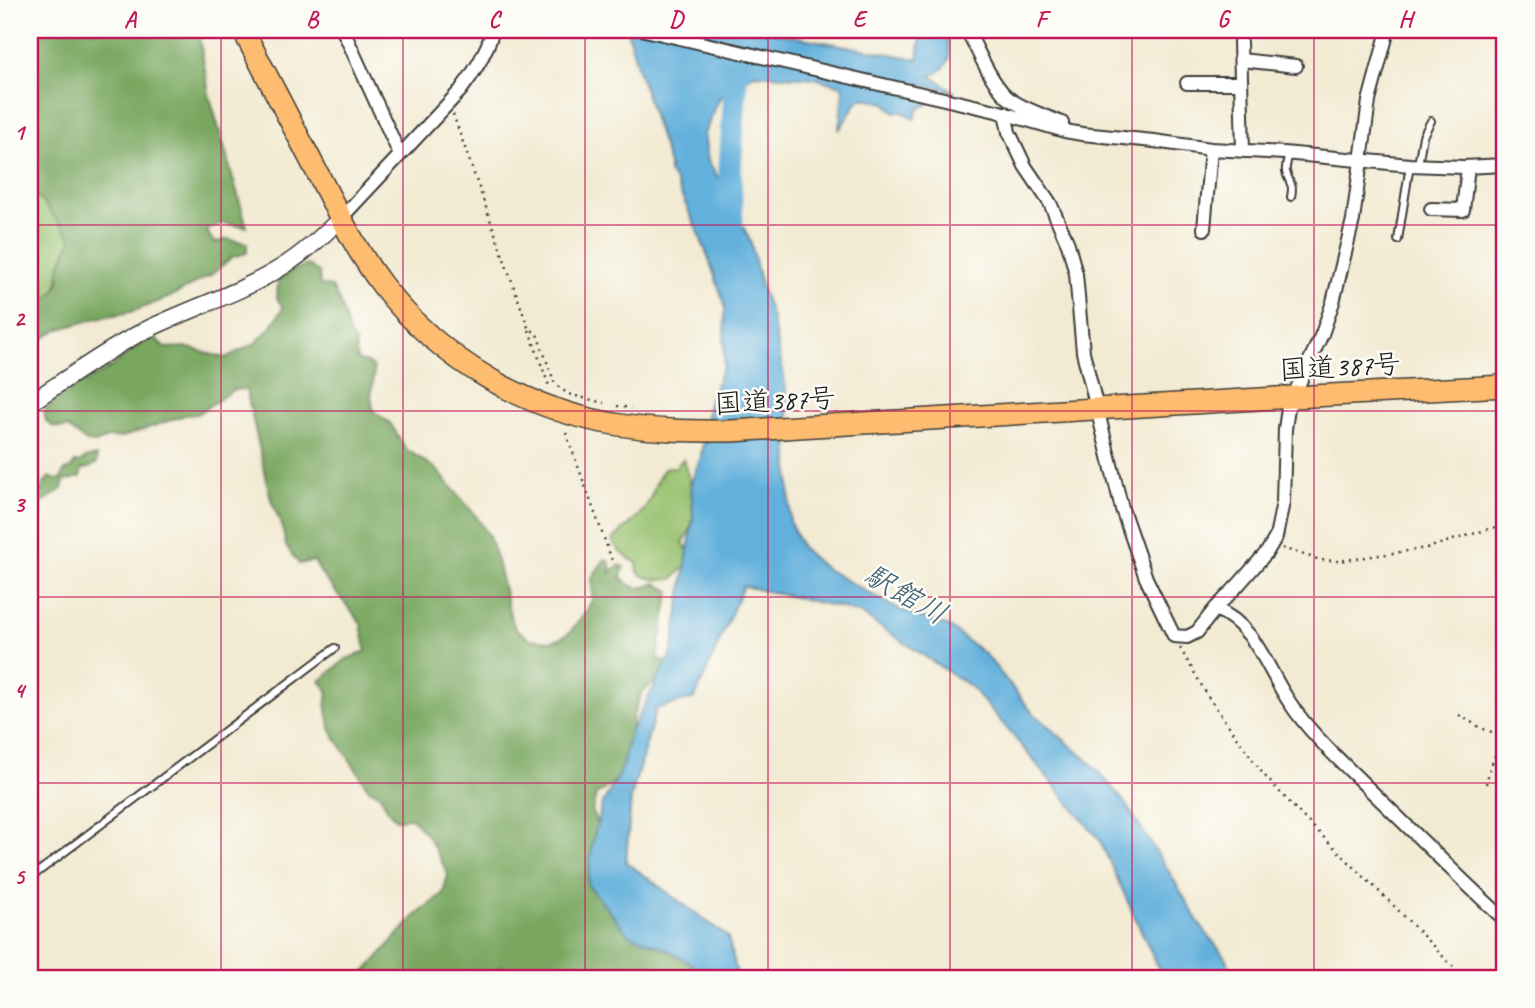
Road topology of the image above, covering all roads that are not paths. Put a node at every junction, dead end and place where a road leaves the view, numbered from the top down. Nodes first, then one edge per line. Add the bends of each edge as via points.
1 (243, 30) edge
2 (343, 30) edge
3 (493, 30) edge
4 (645, 30) edge
5 (967, 30) edge
6 (1387, 34) dead end
7 (1240, 42) dead end
8 (1241, 60) junction
9 (1296, 66) dead end
10 (1187, 83) dead end
11 (1241, 83) junction
12 (1000, 112) junction
13 (1431, 121) dead end
14 (1087, 135) junction
15 (1211, 149) junction
16 (1243, 150) junction
17 (1289, 153) junction
18 (400, 155) junction
19 (1360, 160) junction
20 (1414, 165) junction
21 (1505, 165) edge
22 (1468, 167) junction
23 (1291, 197) dead end
24 (1431, 209) dead end
25 (342, 217) junction
26 (1205, 229) dead end
27 (1398, 240) dead end
28 (1505, 386) edge
29 (1293, 397) junction
30 (30, 403) edge
31 (1094, 409) junction
32 (1215, 609) junction
33 (335, 649) dead end
34 (30, 878) edge
35 (1505, 919) edge

1 - 25 highway, 国道387号
2 - 18 street
3 - 18 street via 473,74
4 - 12 street
5 - 14 street via 1007,97
6 - 19 street via 1369,101
7 - 8 street
8 - 9 street
8 - 11 street
10 - 11 street
11 - 16 street
12 - 14 street
12 - 31 street via 1068,244
13 - 20 lane
14 - 15 street
15 - 16 street
15 - 26 street
16 - 17 street
17 - 19 street
17 - 23 lane via 1286,169 1293,188
18 - 25 street
19 - 20 street
19 - 29 street via 1353,220 1333,302
20 - 22 street
20 - 27 lane
21 - 22 street
22 - 24 street via 1462,210
25 - 30 street via 281,268 130,339
25 - 31 highway, 国道387号 via 371,269 410,317 453,354 528,399 572,414 618,425 684,431
28 - 29 highway, 国道387号
29 - 31 highway, 国道387号
29 - 32 street via 1285,429 1284,492 1274,541
31 - 32 street via 1128,531 1174,636 1192,636
32 - 35 street via 1247,632 1290,705 1317,736
33 - 34 lane

